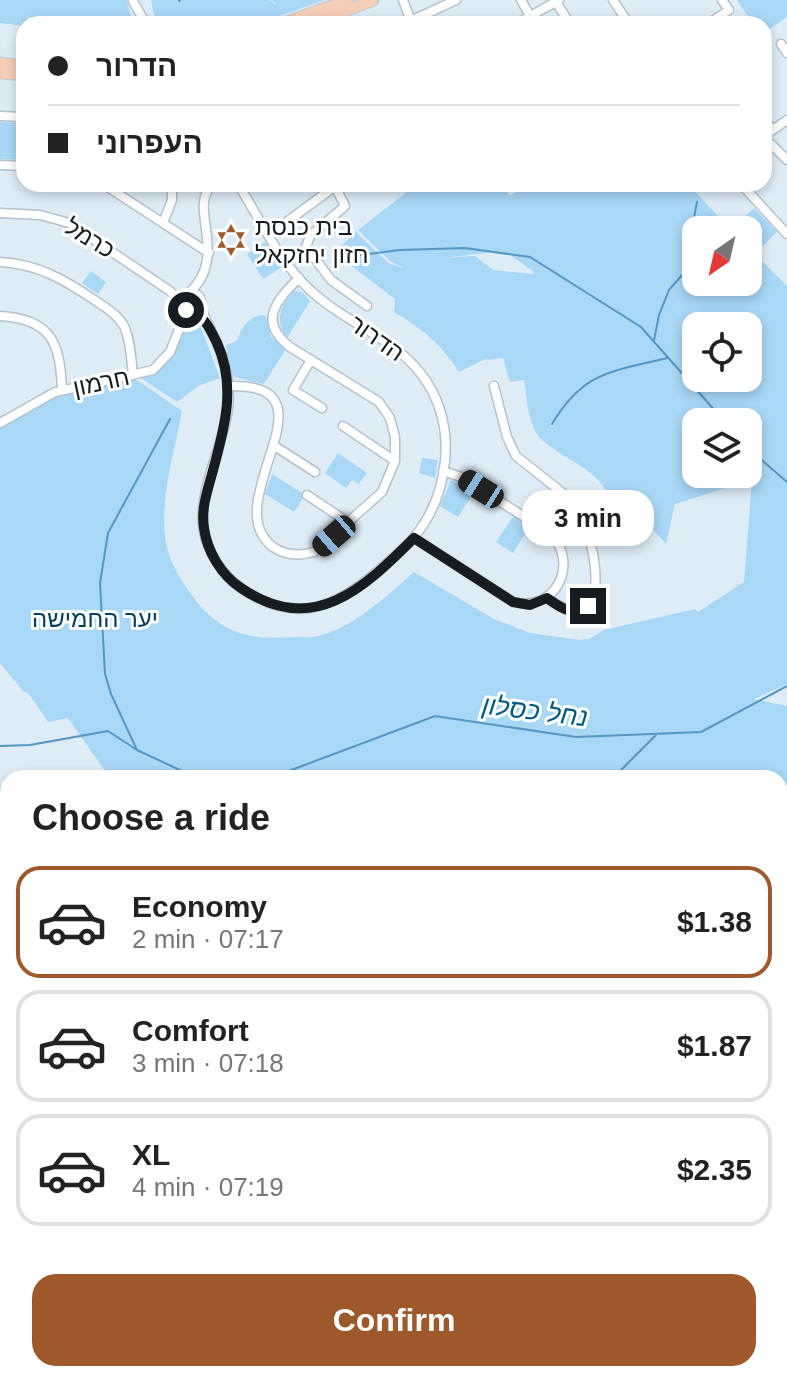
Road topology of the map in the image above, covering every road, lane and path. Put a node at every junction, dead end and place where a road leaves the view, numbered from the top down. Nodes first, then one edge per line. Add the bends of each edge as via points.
1 (347, 0) edge
2 (373, 0) edge
3 (456, 0) edge
4 (521, 0) edge
5 (722, 0) edge
6 (557, 1) edge
7 (303, 16) edge
8 (332, 16) edge
9 (423, 16) edge
10 (530, 16) joint
11 (720, 16) edge
12 (781, 44) dead end
13 (787, 53) edge
14 (787, 120) edge
15 (772, 130) edge
16 (772, 145) edge
17 (787, 160) edge
18 (115, 192) edge
19 (172, 192) edge
20 (206, 192) edge
21 (243, 192) edge
22 (327, 192) edge
23 (339, 192) edge
24 (748, 192) edge
25 (0, 213) edge
26 (163, 223) junction
27 (787, 234) edge
28 (269, 235) junction
29 (209, 253) junction
30 (0, 262) edge
31 (299, 278) junction
32 (199, 281) junction
33 (170, 291) junction
34 (188, 294) junction
35 (201, 301) junction
36 (367, 306) dead end
37 (188, 309) junction
38 (0, 316) edge
39 (204, 318) junction
40 (311, 360) junction
41 (133, 375) junction
42 (228, 386) junction
43 (494, 386) dead end
44 (62, 390) junction
45 (322, 408) dead end
46 (0, 423) edge
47 (343, 426) dead end
48 (273, 445) junction
49 (395, 461) junction
50 (443, 471) junction
51 (315, 472) dead end
52 (307, 495) dead end
53 (349, 523) junction
54 (414, 538) junction
55 (547, 598) junction

1 - 7 main road
2 - 8 main road
3 - 9 street
4 - 10 street
5 - 11 street via 729,10
6 - 10 street
12 - 13 street
14 - 15 street
16 - 17 street
18 - 26 street
19 - 26 street
20 - 29 street via 202,201
21 - 28 street, הדרור
22 - 28 street
23 - 36 street via 345,206 310,236 306,247 331,280
24 - 27 street
25 - 33 street, כרמל via 69,223
26 - 29 street
28 - 31 street, הדרור
29 - 32 street
30 - 41 street via 45,270 110,311 124,326
31 - 40 street via 275,305 272,321 278,336
31 - 50 street, הדרור via 330,306 400,350 420,371 442,421
32 - 34 street
32 - 35 street
33 - 34 street, כרמל
33 - 37 street, כרמל
34 - 35 street, כרמל
34 - 37 street
35 - 37 street, חרמון
35 - 39 street, הדרור
37 - 39 street, הדרור
37 - 41 street, חרמון via 161,364
38 - 44 street via 37,324 51,338 60,361
39 - 42 street, הדרור via 221,351
40 - 45 street via 293,390
40 - 49 street via 379,402 393,427
41 - 44 street, חרמון
42 - 48 street via 252,386 273,397 280,411
42 - 54 street, הדרור via 224,432 203,519 213,555 237,585 278,606 322,607 362,585
43 - 55 street via 516,456 576,504 585,523 596,580 594,598 574,612
44 - 46 street, חרמון
47 - 49 street
48 - 51 street
48 - 53 street via 256,507 257,525 268,543 284,554 306,554
49 - 53 street via 382,492
50 - 54 street, הדרור via 430,514
50 - 55 street via 461,477 555,538 562,571
52 - 53 street
54 - 55 street via 513,602 530,605

